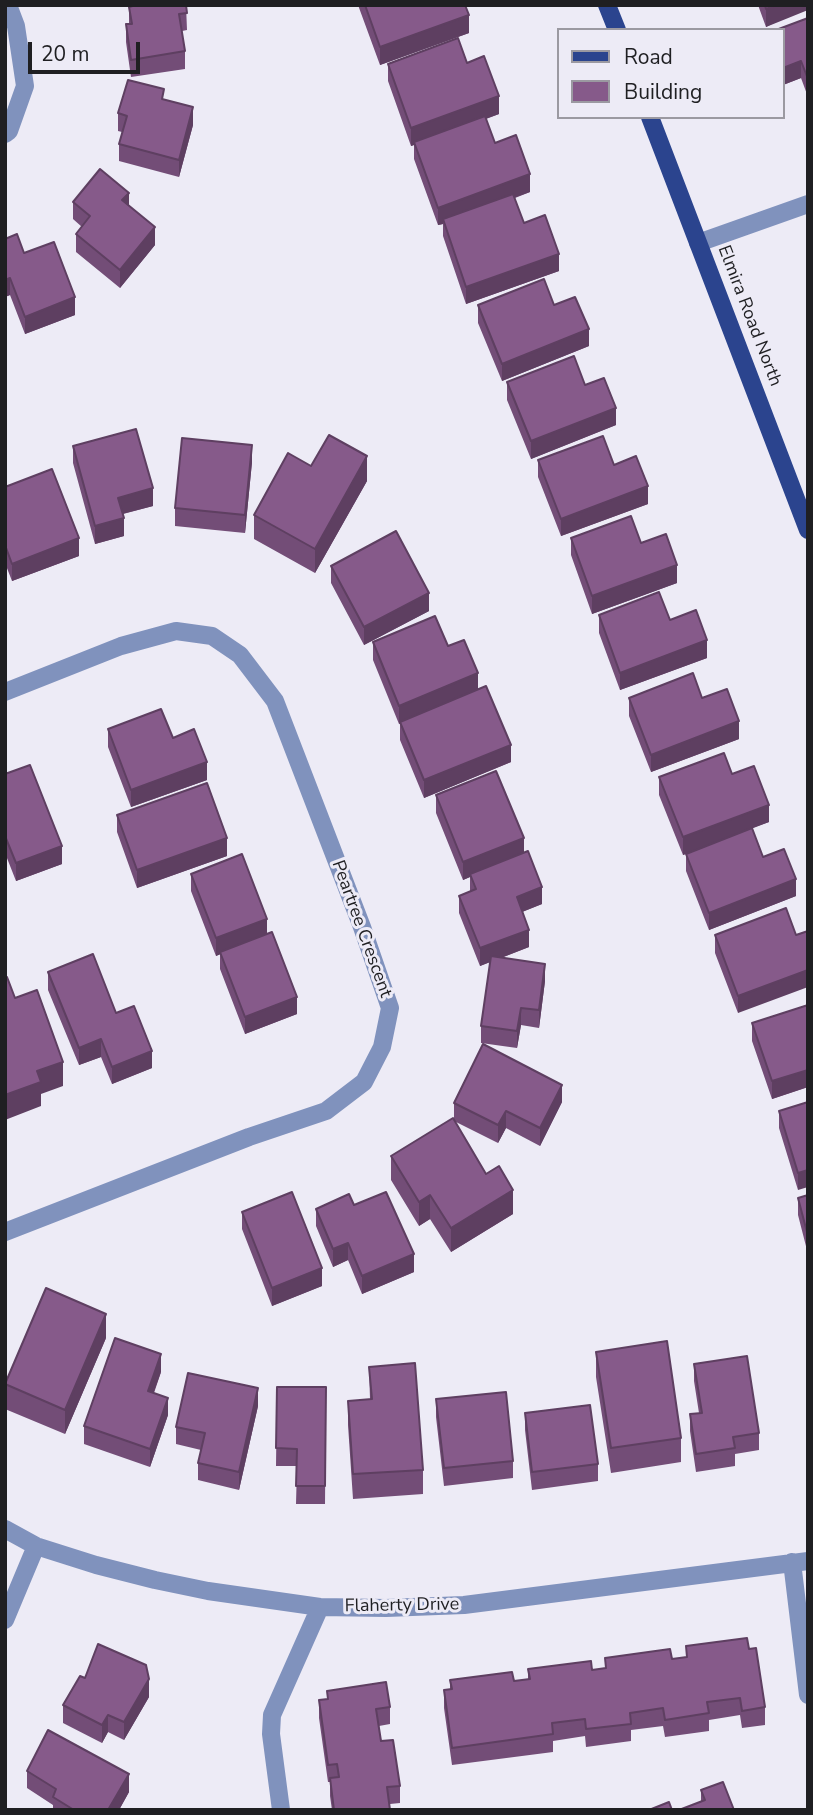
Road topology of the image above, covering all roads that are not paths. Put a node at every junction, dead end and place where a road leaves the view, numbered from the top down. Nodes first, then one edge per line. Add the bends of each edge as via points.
1 (8, 5) edge
2 (607, 5) edge
3 (616, 28) edge
4 (651, 119) edge
5 (5, 134) edge
6 (808, 204) edge
7 (698, 243) junction
8 (808, 530) edge
9 (5, 692) edge
10 (5, 1232) edge
11 (5, 1529) edge
12 (36, 1546) junction
13 (800, 1562) edge
14 (320, 1607) junction
15 (5, 1620) edge
16 (808, 1695) edge
17 (281, 1810) edge

1 - 5 street via 16,26 25,86
2 - 3 main road
4 - 7 main road, Elmira Road North
6 - 7 street
7 - 8 main road, Elmira Road North
9 - 10 street, Peartree Crescent via 121,646 176,631 212,636 240,654 275,701 390,1008 382,1046 364,1082 326,1111
11 - 12 street, Flaherty Drive
12 - 14 street, Flaherty Drive via 181,1586
12 - 15 street
13 - 14 street, Flaherty Drive via 464,1605
13 - 16 street
14 - 17 street via 272,1715

